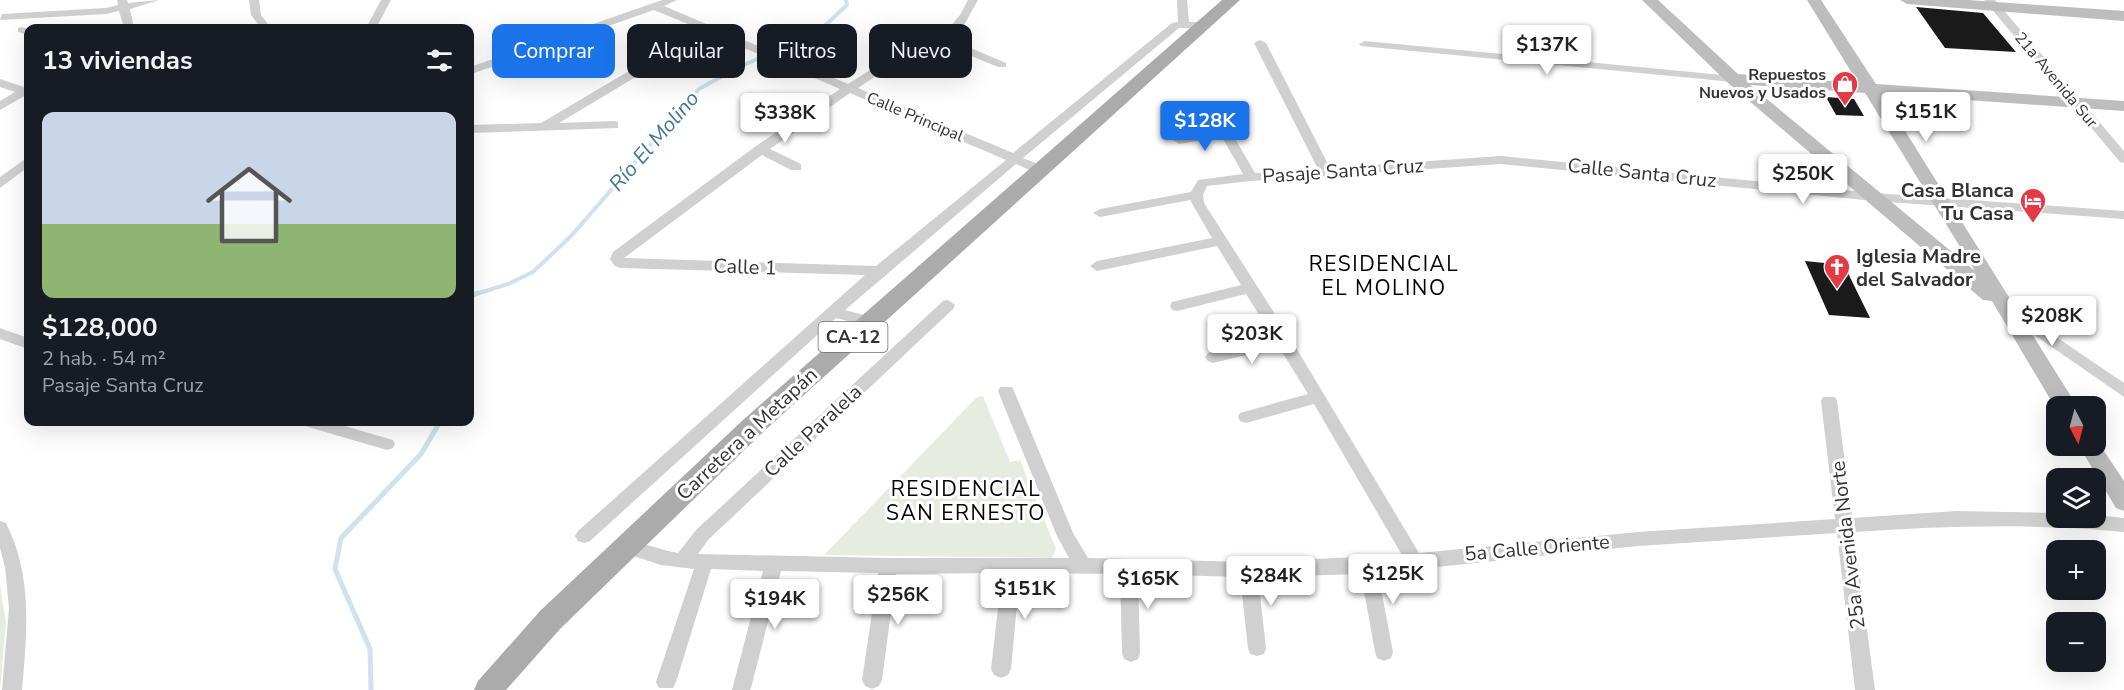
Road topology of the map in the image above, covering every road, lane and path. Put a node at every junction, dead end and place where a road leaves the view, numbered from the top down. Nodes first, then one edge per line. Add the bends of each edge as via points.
1 (154, 0) edge
2 (254, 0) edge
3 (386, 0) edge
4 (672, 0) edge
5 (973, 0) edge
6 (1182, 0) edge
7 (1232, 0) edge
8 (1649, 0) edge
9 (1814, 0) edge
10 (1907, 0) edge
11 (123, 3) edge
12 (1991, 3) edge
13 (657, 7) junction
14 (2124, 16) edge
15 (2, 17) dead end
16 (128, 24) edge
17 (263, 24) edge
18 (372, 24) edge
19 (696, 24) edge
20 (961, 24) edge
21 (1194, 24) junction
22 (1260, 43) dead end
23 (1365, 44) dead end
24 (745, 45) edge
25 (972, 52) edge
26 (1002, 65) dead end
27 (474, 70) edge
28 (869, 75) edge
29 (627, 77) edge
30 (1733, 79) junction
31 (0, 83) edge
32 (848, 88) junction
33 (24, 89) edge
34 (1871, 90) junction
35 (24, 92) edge
36 (2075, 102) junction
37 (0, 106) edge
38 (2124, 106) edge
39 (1211, 107) dead end
40 (614, 125) dead end
41 (545, 126) junction
42 (474, 129) edge
43 (1226, 133) junction
44 (1179, 140) dead end
45 (760, 149) junction
46 (1014, 158) junction
47 (2124, 159) edge
48 (1484, 161) joint
49 (24, 164) edge
50 (796, 167) dead end
51 (1041, 170) junction
52 (1326, 172) junction
53 (1251, 177) junction
54 (0, 184) edge
55 (1200, 189) junction
56 (1875, 197) junction
57 (1942, 201) junction
58 (1100, 213) dead end
59 (2124, 215) edge
60 (1218, 241) junction
61 (1097, 266) dead end
62 (879, 271) junction
63 (1250, 288) junction
64 (948, 305) dead end
65 (1178, 306) dead end
66 (2004, 307) junction
67 (834, 312) junction
68 (870, 322) junction
69 (0, 333) edge
70 (1284, 340) junction
71 (24, 342) edge
72 (1213, 357) dead end
73 (1006, 391) dead end
74 (2124, 391) edge
75 (2060, 396) edge
76 (1317, 397) junction
77 (1829, 401) dead end
78 (1246, 417) dead end
79 (325, 426) edge
80 (387, 444) dead end
81 (2096, 456) edge
82 (2124, 501) edge
83 (1846, 523) junction
84 (2124, 525) edge
85 (0, 528) edge
86 (584, 536) dead end
87 (627, 547) junction
88 (1414, 560) junction
89 (682, 561) junction
90 (705, 561) junction
91 (774, 563) junction
92 (1083, 565) junction
93 (888, 566) junction
94 (1368, 566) junction
95 (1012, 567) junction
96 (1129, 567) junction
97 (1248, 570) junction
98 (1257, 648) dead end
99 (1384, 652) dead end
100 (1131, 653) dead end
101 (1001, 669) dead end
102 (872, 680) dead end
103 (666, 682) dead end
104 (741, 688) dead end
105 (12, 690) edge
106 (488, 690) edge
107 (1865, 690) edge
108 (1871, 690) edge

1 - 11 street
2 - 17 street via 256,15
3 - 18 street
4 - 13 street
5 - 20 street
6 - 21 street
7 - 21 main road, Carretera a Metapán / CA-12
8 - 30 main road
9 - 34 main road
10 - 12 main road
11 - 15 street via 106,11
11 - 16 street
12 - 14 main road
12 - 36 street, 21a Avenida Sur
13 - 19 street, Calle Principal
13 - 27 street
21 - 46 street via 1176,25
21 - 51 main road, Carretera a Metapán / CA-12
22 - 52 street
23 - 30 street
24 - 32 street, Calle Principal
25 - 26 street
28 - 32 street
29 - 41 street
30 - 34 main road
30 - 56 main road
31 - 33 street
32 - 45 street
32 - 46 street, Calle Principal
34 - 36 main road
34 - 57 main road
35 - 37 street
36 - 38 main road
36 - 47 street, 21a Avenida Sur
39 - 43 street
40 - 41 street
41 - 42 street
43 - 44 street
43 - 53 street
45 - 50 street
45 - 62 street, Calle 1 via 618,255 617,260
46 - 51 street, Calle Principal
46 - 62 street
48 - 52 street, Pasaje Santa Cruz
48 - 56 street, Calle Santa Cruz via 1548,163
49 - 54 street
51 - 68 main road, Carretera a Metapán / CA-12
52 - 53 street, Pasaje Santa Cruz
53 - 55 street, Pasaje Santa Cruz
55 - 58 street, Pasaje Santa Cruz
55 - 60 street via 1197,203
56 - 57 street, Calle Santa Cruz
56 - 66 main road
57 - 59 street, Calle Santa Cruz
57 - 66 main road
60 - 61 street
60 - 63 street
62 - 67 street
63 - 65 street
63 - 70 street
64 - 89 street, Calle Paralela via 702,535
66 - 74 street
66 - 75 main road
67 - 68 street
67 - 86 street
68 - 87 main road, Carretera a Metapán / CA-12 via 752,427
69 - 71 street
70 - 72 street
70 - 76 street
73 - 92 street via 1066,536
76 - 78 street
76 - 88 street
77 - 83 street, 25a Avenida Norte
79 - 80 street
81 - 82 main road
83 - 84 street, 5a Calle Oriente via 1998,517
83 - 88 street, 5a Calle Oriente
83 - 107 street, 25a Avenida Norte
85 - 105 street via 14,569 19,622
87 - 89 street, 5a Calle Oriente
87 - 106 main road, Carretera a Metapán / CA-12 via 550,620
88 - 94 street, 5a Calle Oriente
89 - 90 street, 5a Calle Oriente
90 - 91 street, 5a Calle Oriente
90 - 103 street
91 - 93 street, 5a Calle Oriente
91 - 104 street
92 - 95 street, 5a Calle Oriente
92 - 96 street, 5a Calle Oriente
93 - 95 street, 5a Calle Oriente
93 - 102 street
94 - 97 street, 5a Calle Oriente
94 - 99 street
95 - 101 street
96 - 97 street, 5a Calle Oriente
96 - 100 street
97 - 98 street
107 - 108 street

